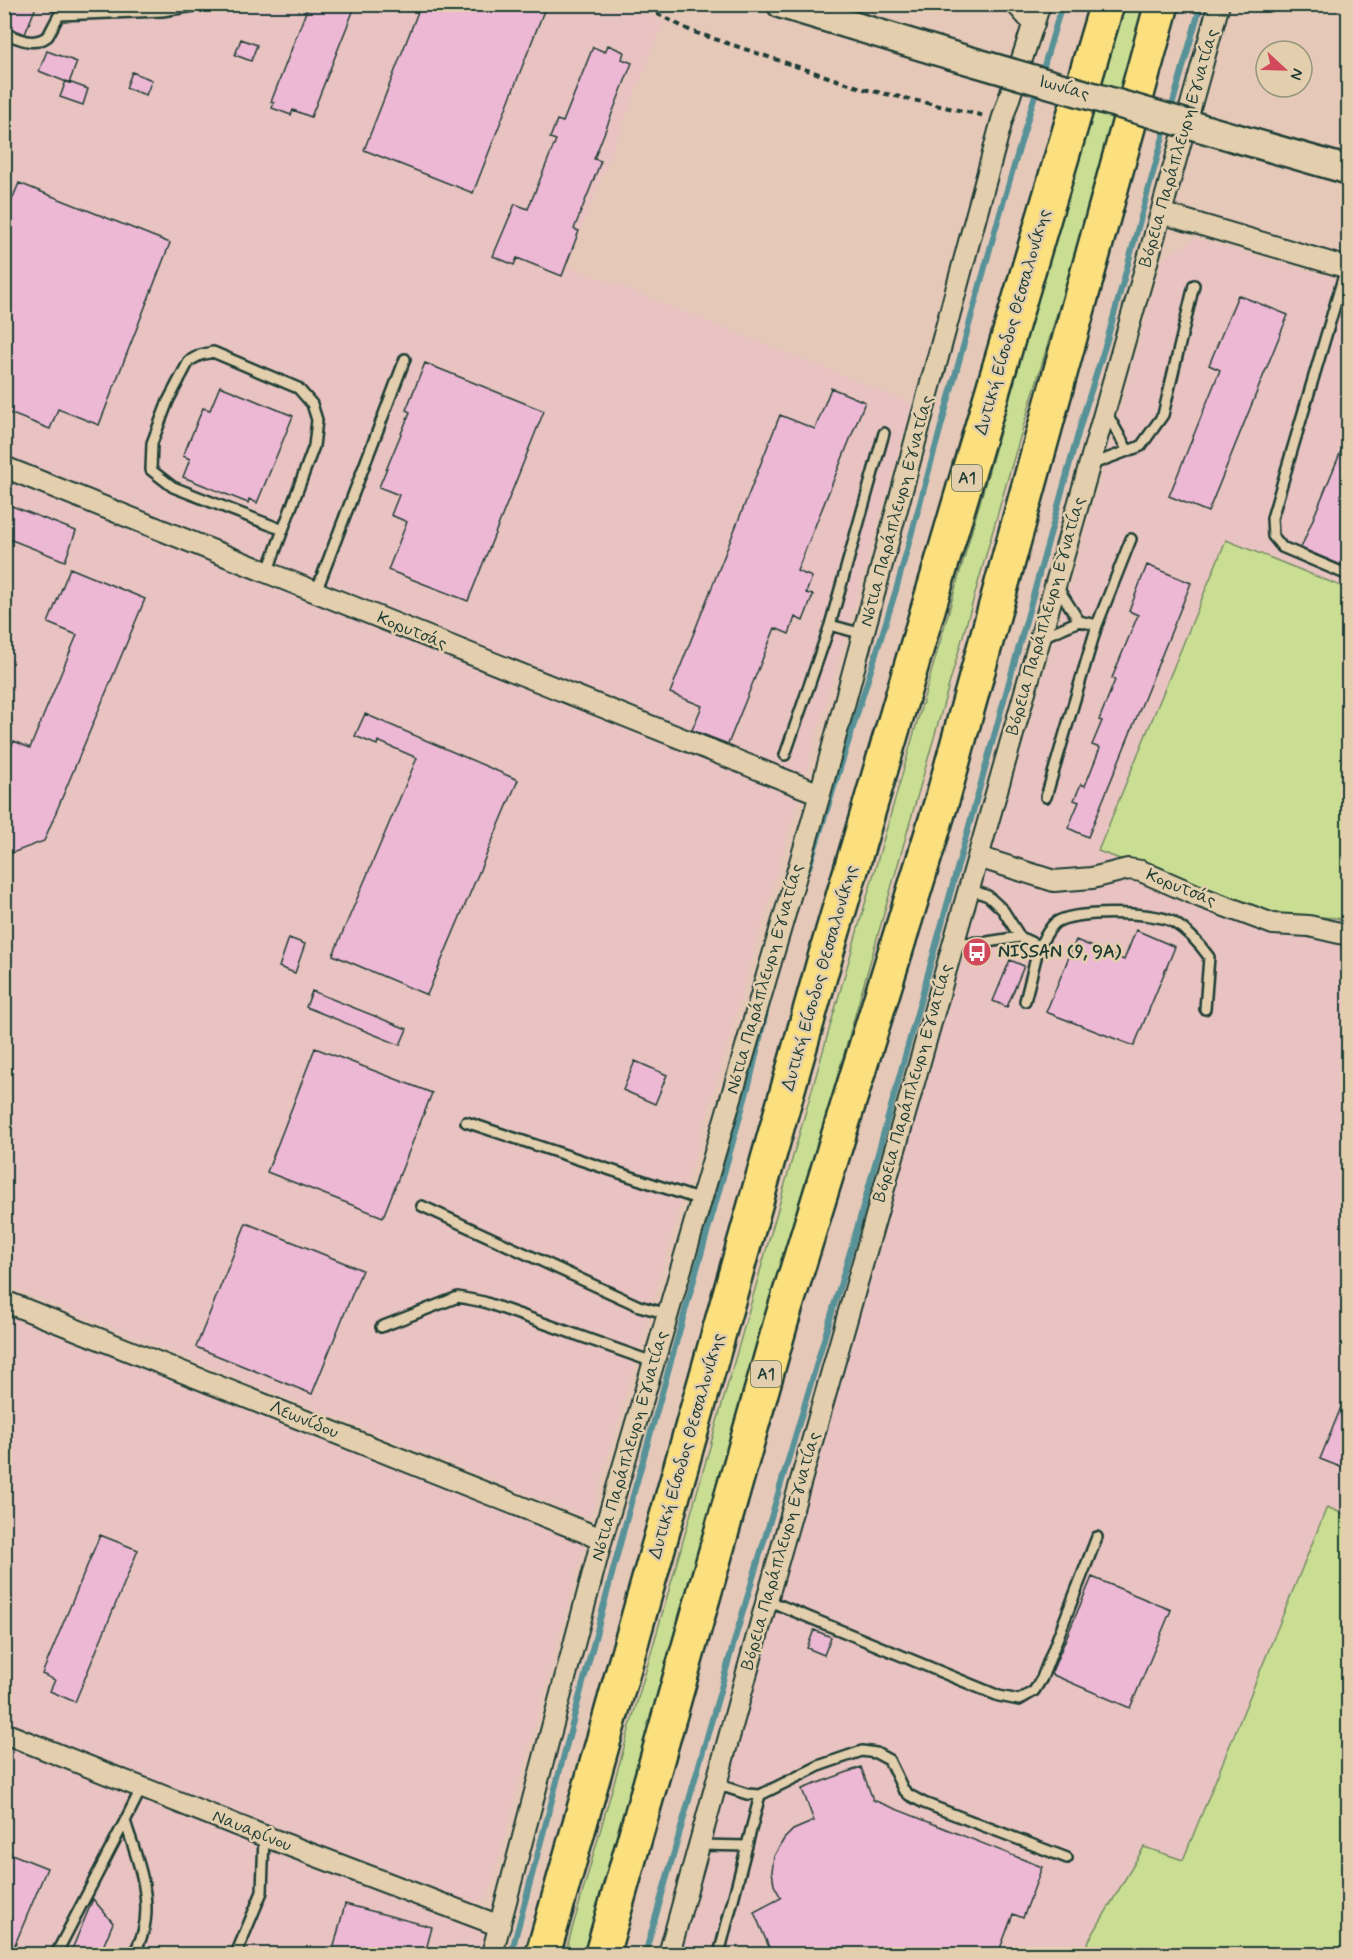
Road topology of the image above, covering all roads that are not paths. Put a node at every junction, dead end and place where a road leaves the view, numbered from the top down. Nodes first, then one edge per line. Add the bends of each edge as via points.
1 (63, 4) edge
2 (207, 4) edge
3 (781, 4) edge
4 (1016, 4) edge
5 (1040, 4) edge
6 (1107, 4) edge
7 (1162, 4) edge
8 (1219, 4) edge
9 (59, 15) junction
10 (1034, 24) junction
11 (4, 33) edge
12 (1348, 170) edge
13 (1161, 213) junction
14 (1347, 268) edge
15 (1194, 285) dead end
16 (405, 359) dead end
17 (1105, 410) junction
18 (884, 433) dead end
19 (1128, 451) junction
20 (1088, 466) junction
21 (4, 467) edge
22 (283, 530) junction
23 (1131, 539) dead end
24 (267, 573) junction
25 (1348, 575) edge
26 (1055, 583) junction
27 (316, 592) junction
28 (1078, 621) junction
29 (830, 625) junction
30 (1097, 626) junction
31 (863, 634) junction
32 (1040, 638) junction
33 (786, 755) dead end
34 (820, 794) junction
35 (1046, 797) dead end
36 (978, 857) junction
37 (969, 889) junction
38 (1348, 935) edge
39 (1020, 937) junction
40 (953, 943) junction
41 (1039, 946) junction
42 (1025, 1001) dead end
43 (1205, 1009) dead end
44 (466, 1122) dead end
45 (701, 1200) junction
46 (422, 1206) dead end
47 (4, 1301) edge
48 (668, 1314) junction
49 (381, 1327) dead end
50 (653, 1362) junction
51 (1097, 1537) dead end
52 (602, 1539) junction
53 (767, 1600) junction
54 (4, 1733) edge
55 (716, 1784) junction
56 (142, 1787) junction
57 (760, 1795) junction
58 (125, 1821) junction
59 (264, 1836) junction
60 (699, 1845) junction
61 (747, 1846) junction
62 (1067, 1858) dead end
63 (500, 1926) junction
64 (56, 1954) edge
65 (134, 1954) edge
66 (236, 1954) edge
67 (492, 1954) edge
68 (543, 1954) edge
69 (602, 1954) edge
70 (669, 1954) edge
71 (719, 1954) edge

1 - 9 lane
2 - 9 lane via 162,11
3 - 12 street, Ιωνίας, bridge
4 - 10 street
5 - 10 street, Νότια Παράπλευρη Εγνατίας
6 - 68 highway, Δυτική Είσοδος Θεσσαλονίκης / Α1 via 827,951
7 - 69 highway, Α1 via 943,797 781,1322
8 - 13 street, Βόρεια Παράπλευρη Εγνατίας
9 - 11 lane via 48,36 41,40 28,42
10 - 31 street, Νότια Παράπλευρη Εγνατίας via 1002,120
13 - 14 street
13 - 17 street, Βόρεια Παράπλευρη Εγνατίας
14 - 25 lane via 1272,519 1273,536 1282,547
15 - 19 lane via 1162,415 1141,446
16 - 27 lane
17 - 19 lane
17 - 20 street, Βόρεια Παράπλευρη Εγνατίας
18 - 29 lane
19 - 20 lane
20 - 26 street, Βόρεια Παράπλευρη Εγνατίας
21 - 24 street, Κορυτσάς
22 - 22 lane via 173,487 151,470 152,443 168,401 189,361 200,355 213,352 298,388 312,404 317,420 314,446
22 - 24 lane
23 - 30 lane
24 - 27 street, Κορυτσάς
26 - 28 lane
26 - 32 street, Βόρεια Παράπλευρη Εγνατίας
27 - 34 street, Κορυτσάς
28 - 30 lane
28 - 32 lane
29 - 31 lane
29 - 33 lane
30 - 35 lane
31 - 34 street, Νότια Παράπλευρη Εγνατίας
32 - 36 street, Βόρεια Παράπλευρη Εγνατίας
34 - 45 street, Νότια Παράπλευρη Εγνατίας
36 - 37 street, Βόρεια Παράπλευρη Εγνατίας
36 - 38 street, Κορυτσάς via 1054,881 1141,871 1273,924 1309,926
37 - 39 lane via 988,896 1003,909
37 - 40 street, Βόρεια Παράπλευρη Εγνατίας
39 - 40 lane
39 - 41 lane
40 - 53 street, Βόρεια Παράπλευρη Εγνατίας
41 - 42 lane
41 - 43 lane via 1055,923 1074,915 1140,913 1172,921 1197,940 1209,957
44 - 45 lane
45 - 48 street, Νότια Παράπλευρη Εγνατίας
46 - 48 lane via 639,1306
47 - 52 street, Λεωνίδου
48 - 50 street, Νότια Παράπλευρη Εγνατίας
49 - 50 lane via 458,1297 484,1302
50 - 52 street, Νότια Παράπλευρη Εγνατίας
51 - 53 lane via 1042,1678 1034,1691 1019,1700 999,1696
52 - 63 street, Νότια Παράπλευρη Εγνατίας
53 - 55 street, Βόρεια Παράπλευρη Εγνατίας
54 - 56 street, Ναυαρίνου
55 - 57 lane
55 - 60 street, Βόρεια Παράπλευρη Εγνατίας
56 - 58 lane
56 - 59 street, Ναυαρίνου
57 - 61 lane
57 - 62 lane via 821,1765 862,1751 876,1753 889,1760 909,1795
58 - 64 lane
58 - 65 lane via 146,1898 143,1932
59 - 63 street, Ναυαρίνου
59 - 66 lane via 262,1892
60 - 61 lane
60 - 70 street, Βόρεια Παράπλευρη Εγνατίας
61 - 71 lane
63 - 67 street, Νότια Παράπλευρη Εγνατίας

